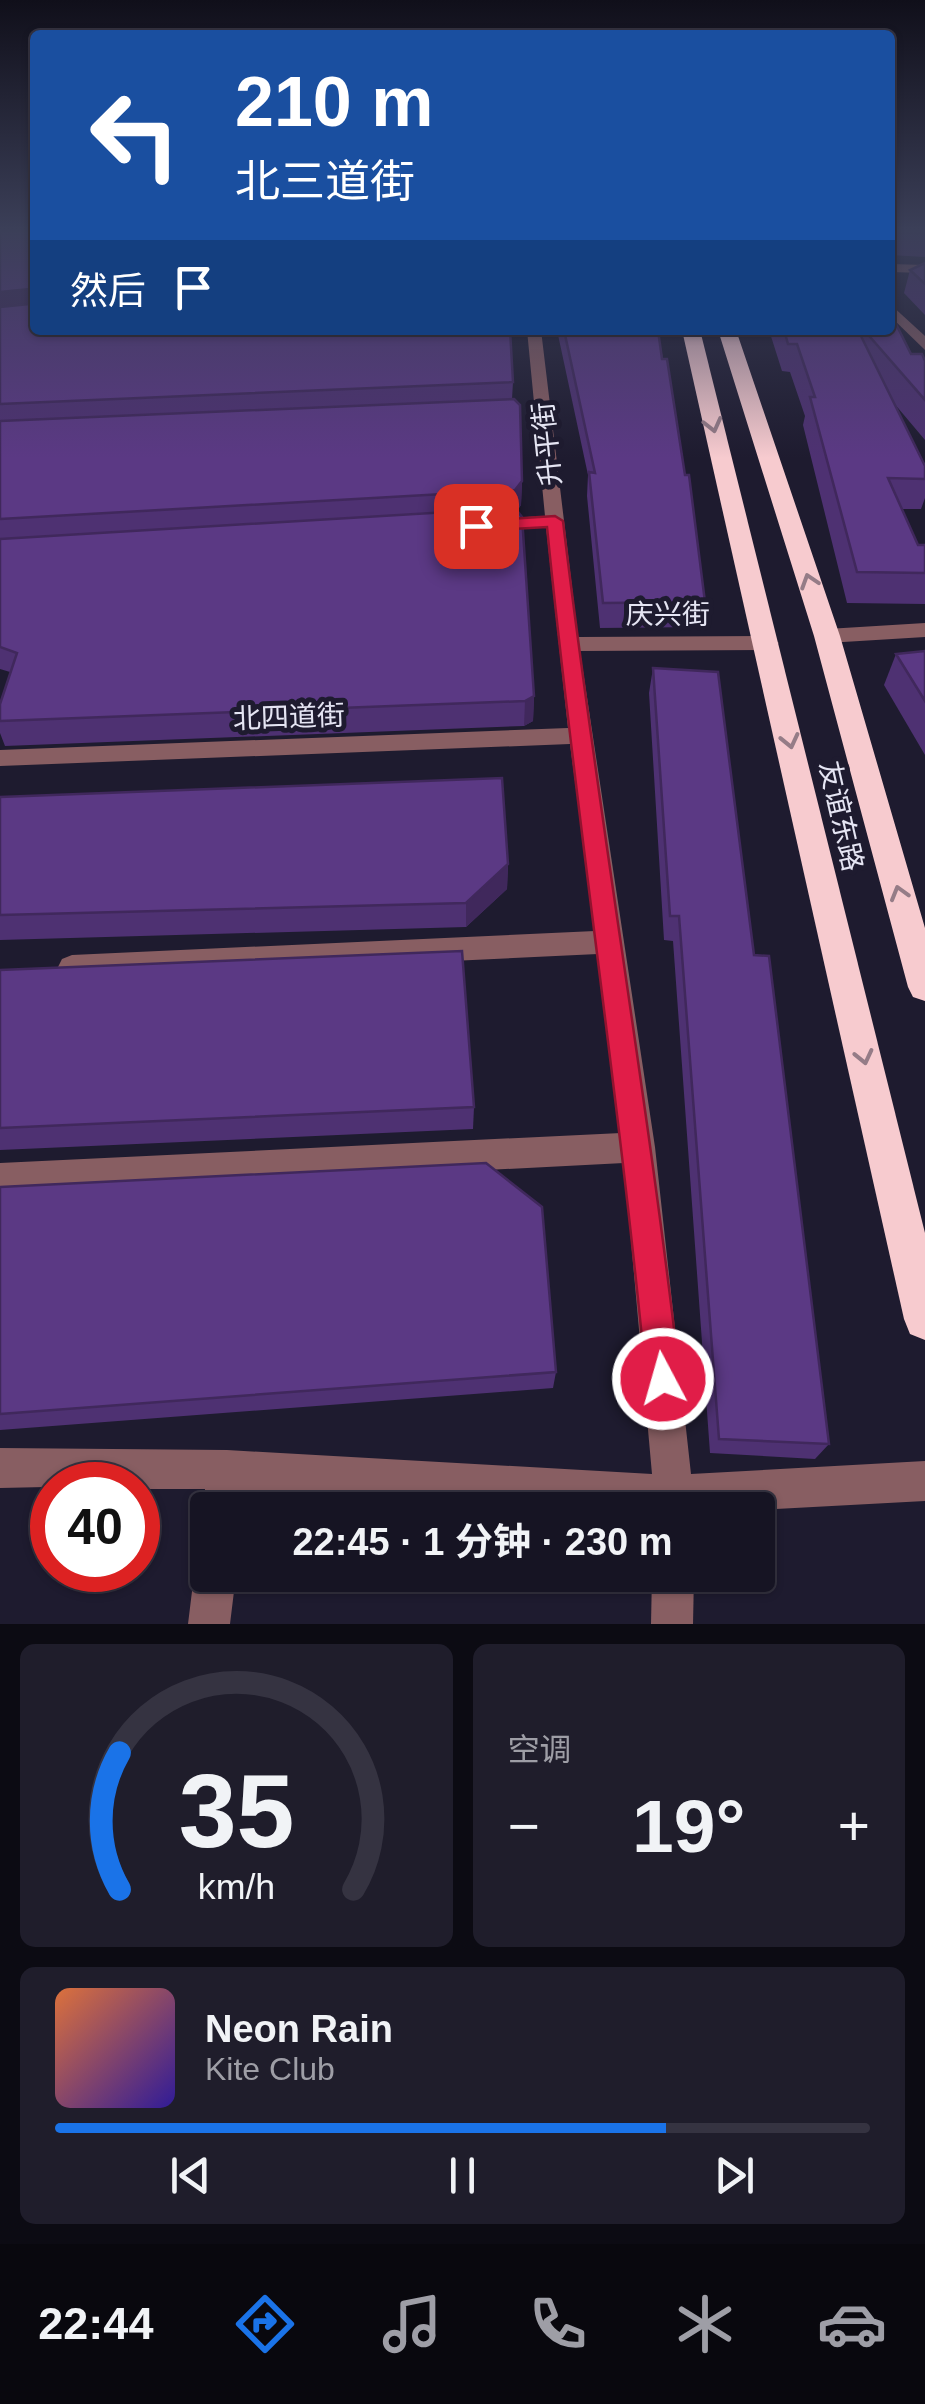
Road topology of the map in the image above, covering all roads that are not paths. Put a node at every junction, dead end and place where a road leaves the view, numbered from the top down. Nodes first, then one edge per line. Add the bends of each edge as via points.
1 (895, 313) edge
2 (534, 335) edge
3 (691, 335) edge
4 (729, 335) edge
5 (925, 344) edge
6 (555, 521) junction
7 (476, 526) edge
8 (925, 630) edge
9 (827, 636) junction
10 (568, 644) junction
11 (768, 644) junction
12 (581, 736) junction
13 (0, 758) edge
14 (611, 942) junction
15 (40, 969) edge
16 (925, 987) edge
17 (638, 1147) junction
18 (0, 1179) edge
19 (925, 1318) edge
20 (0, 1468) edge
21 (227, 1470) junction
22 (925, 1481) edge
23 (224, 1492) edge
24 (536, 1492) edge
25 (675, 1492) edge
26 (775, 1494) edge
27 (213, 1592) edge
28 (673, 1592) edge
29 (209, 1624) edge
30 (672, 1624) edge

1 - 5 street
2 - 6 street, 升平街 via 534,413
3 -> 11 highway, 友谊东路
9 -> 4 highway, 友谊东路
6 - 7 street
6 - 10 street, 升平街
8 - 9 street
16 -> 9 highway, 友谊东路
10 - 11 street, 庆兴街
10 - 12 street, 升平街
11 -> 19 highway, 友谊东路
12 - 13 street, 北四道街
12 - 14 street, 升平街
14 - 15 street
14 - 17 street, 升平街
17 - 18 street
17 - 25 street, 升平街
20 - 21 street
21 - 23 street
21 - 24 street
22 - 26 street
27 - 29 street
28 - 30 street

